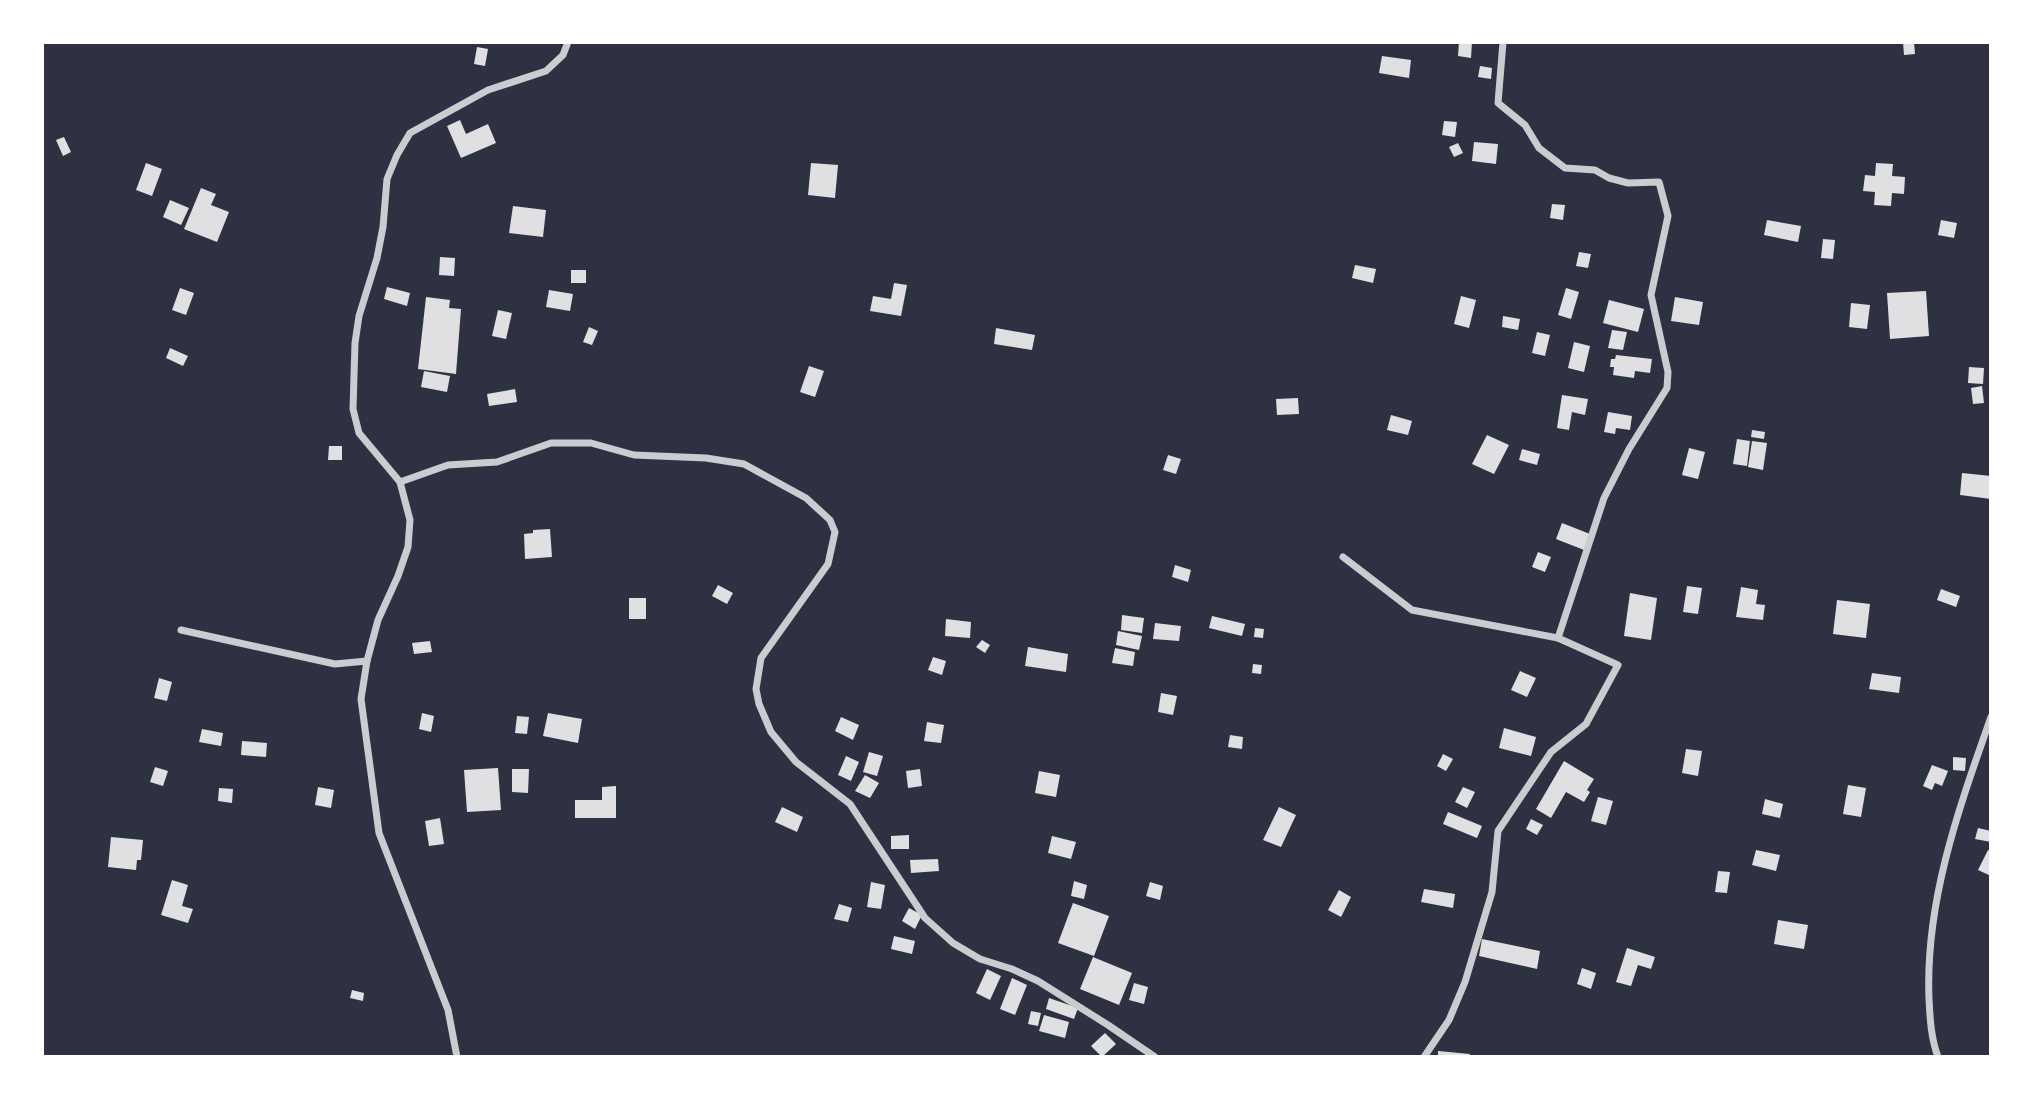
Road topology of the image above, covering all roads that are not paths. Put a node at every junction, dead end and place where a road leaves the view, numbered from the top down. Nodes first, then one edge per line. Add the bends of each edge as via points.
1 (568, 42) edge
2 (1503, 42) edge
3 (400, 482) junction
4 (1343, 557) dead end
5 (181, 630) dead end
6 (1558, 638) junction
7 (367, 661) junction
8 (1991, 716) edge
9 (457, 1057) edge
10 (1155, 1057) edge
11 (1424, 1057) edge
12 (1938, 1057) edge

1 - 3 street via 563,55 546,71 488,90 410,133 387,179 377,258 359,316 353,409 359,433
2 - 6 street via 1498,103 1525,125 1539,148 1566,168 1595,170 1628,183 1659,182 1668,216 1651,295 1668,372 1667,388 1604,498
3 - 7 street via 410,520 408,547 377,620
3 - 10 street via 448,465 496,462 551,443 591,443 634,455 744,464 806,498 830,520 835,532 828,564 761,657 756,689 771,732 796,762 850,804 925,918 953,943 980,959 1038,981
4 - 6 street via 1412,610
5 - 7 street via 335,664
6 - 11 street via 1618,665 1586,724 1550,752 1498,831 1492,891 1465,982 1449,1020
7 - 9 street via 361,699 379,833 448,1010
8 - 12 street via 1937,891 1929,984 1931,1034

